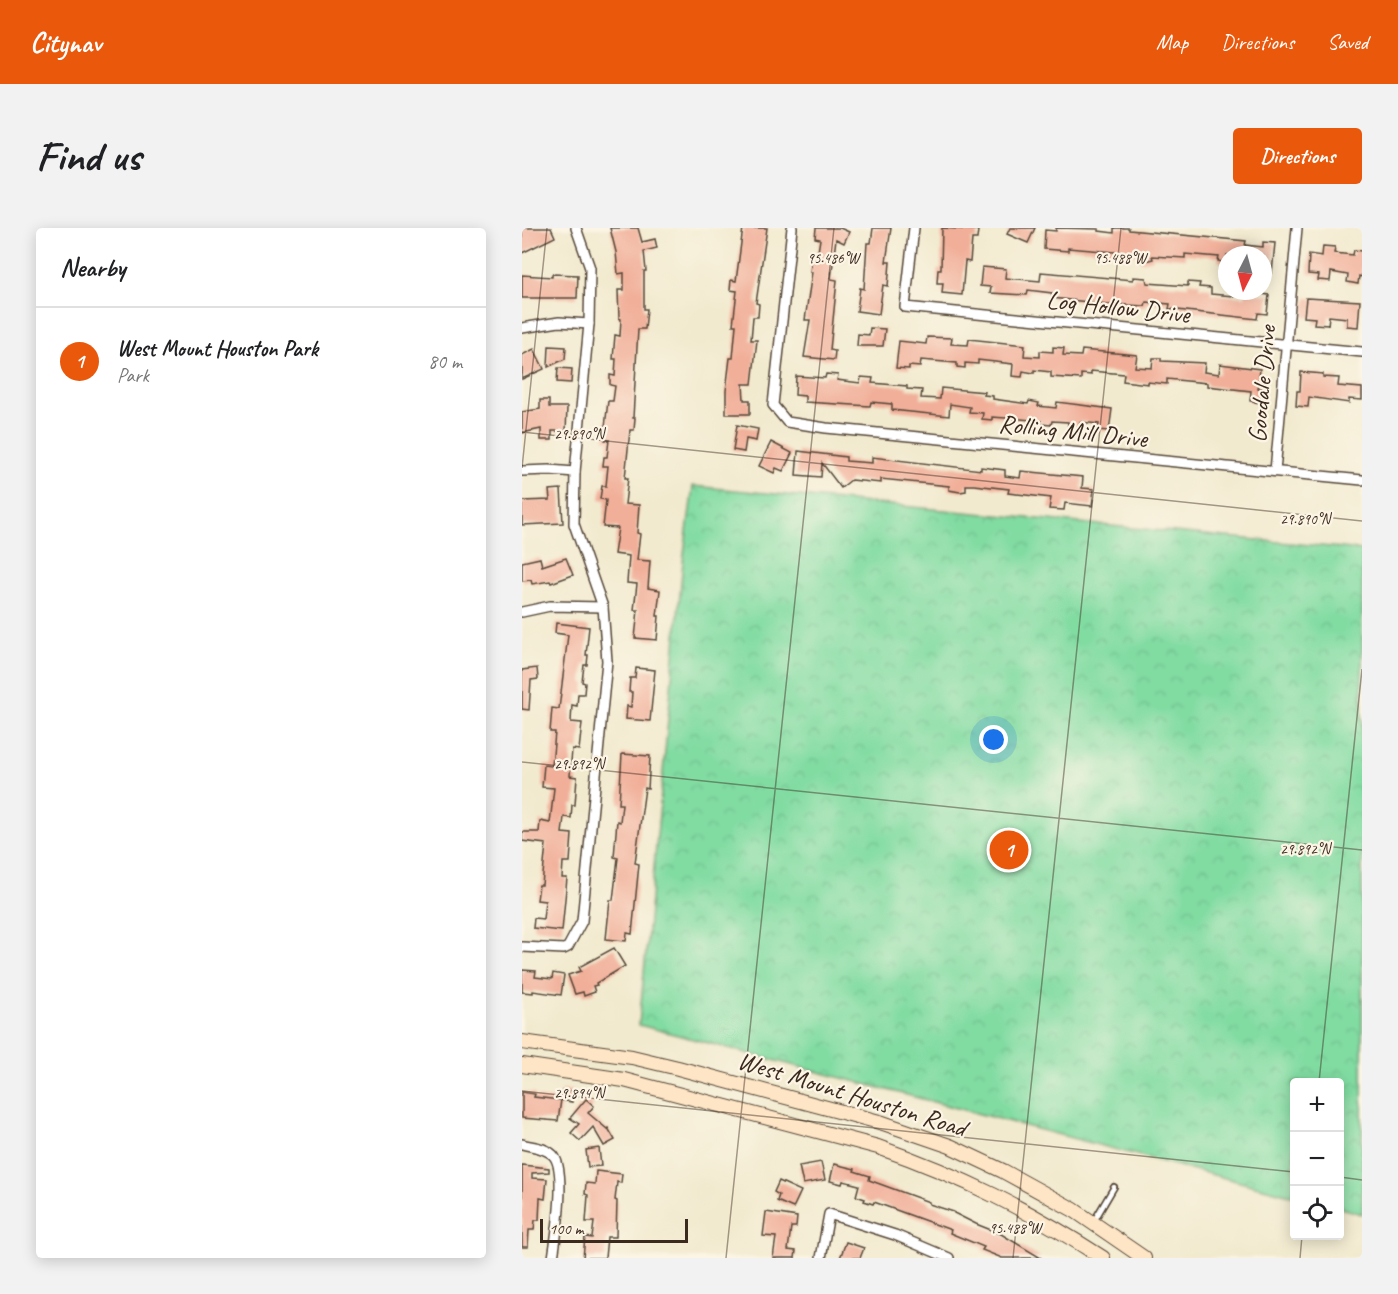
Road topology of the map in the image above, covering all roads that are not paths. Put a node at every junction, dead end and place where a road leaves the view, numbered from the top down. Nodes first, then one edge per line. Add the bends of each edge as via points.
1 (576, 228) edge
2 (792, 228) edge
3 (914, 228) edge
4 (1297, 228) edge
5 (589, 324) junction
6 (522, 328) edge
7 (1287, 345) junction
8 (1362, 352) edge
9 (522, 471) edge
10 (1275, 471) junction
11 (575, 472) junction
12 (1362, 480) edge
13 (603, 608) junction
14 (522, 612) edge
15 (522, 947) edge
16 (522, 1042) edge
17 (522, 1065) edge
18 (522, 1144) edge
19 (1114, 1187) dead end
20 (1093, 1223) junction
21 (553, 1258) edge
22 (821, 1258) edge
23 (949, 1258) edge
24 (1103, 1258) edge
25 (1144, 1258) edge

1 - 5 street via 590,268
2 - 10 street, Rolling Mill Drive via 773,405 787,422
3 - 7 street, Log Hollow Drive via 905,307
4 - 7 street, Goodale Drive
5 - 6 street via 559,322
5 - 11 street
7 - 8 street, Log Hollow Drive
7 - 10 street, Goodale Drive
9 - 11 street
10 - 12 street, Rolling Mill Drive
11 - 13 street via 574,524
13 - 14 street via 550,606
13 - 15 street via 607,661 582,921 564,949
16 - 20 main road, West Mount Houston Road via 632,1057 883,1123 950,1146 1003,1171
17 - 24 main road, West Mount Houston Road via 624,1080 878,1147 992,1193
18 - 21 street via 554,1156 560,1171
19 - 20 lane
20 - 25 main road, West Mount Houston Road
22 - 23 street via 829,1214 895,1234

